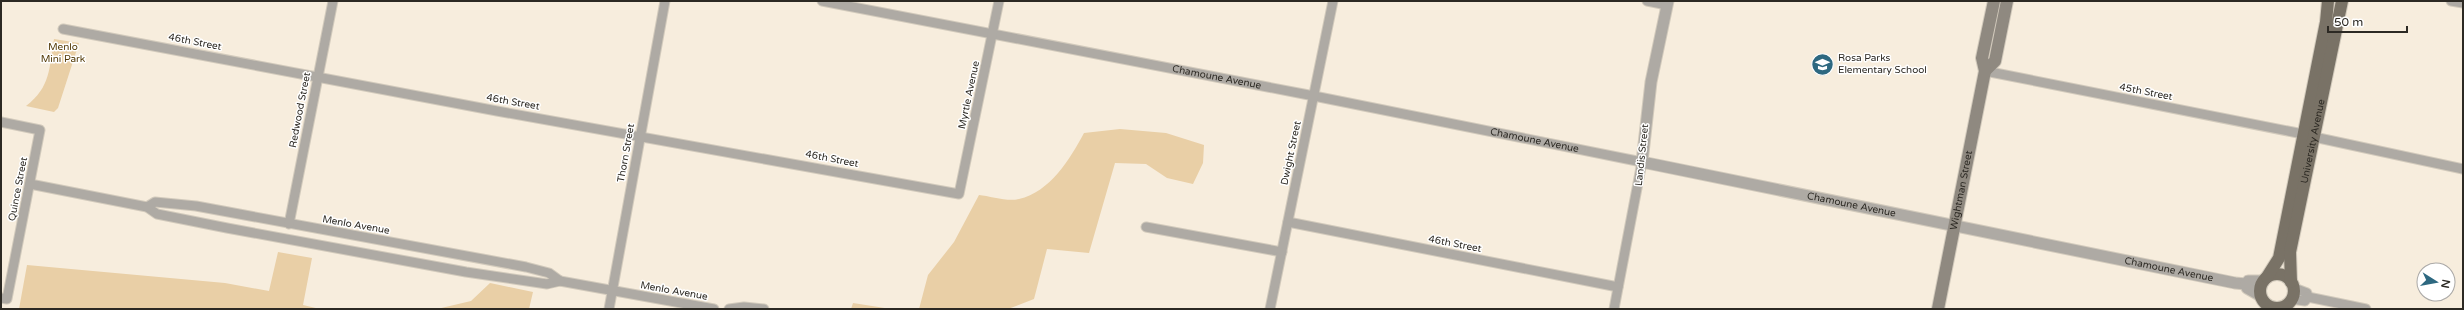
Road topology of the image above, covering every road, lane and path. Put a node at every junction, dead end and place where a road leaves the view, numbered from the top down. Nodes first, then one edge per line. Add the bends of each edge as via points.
1 (333, 1) edge
2 (666, 1) edge
3 (822, 1) edge
4 (999, 1) edge
5 (1333, 1) edge
6 (1647, 1) edge
7 (1994, 1) edge
8 (2007, 1) edge
9 (2328, 1) edge
10 (2342, 1) edge
11 (2451, 1) edge
12 (1667, 3) edge
13 (2463, 4) edge
14 (63, 29) dead end
15 (992, 34) junction
16 (1986, 71) junction
17 (318, 76) junction
18 (1314, 96) junction
19 (1, 122) edge
20 (641, 135) junction
21 (2309, 136) junction
22 (1642, 162) junction
23 (2463, 169) edge
24 (30, 184) junction
25 (960, 194) joint
26 (147, 207) junction
27 (1288, 222) junction
28 (289, 224) junction
29 (1955, 226) junction
30 (1146, 227) dead end
31 (1282, 252) junction
32 (2265, 279) junction
33 (560, 282) junction
34 (2246, 284) junction
35 (1618, 287) junction
36 (612, 291) junction
37 (2288, 297) edge
38 (4, 298) edge
39 (2263, 302) edge
40 (609, 309) edge
41 (714, 309) edge
42 (729, 309) edge
43 (764, 309) edge
44 (1270, 309) edge
45 (1614, 309) edge
46 (1938, 309) edge
47 (2366, 309) edge

1 - 17 street, Redwood Street
2 - 20 street, Thorn Street
3 - 15 street, Chamoune Avenue
4 - 15 street, Myrtle Avenue
5 - 18 street, Dwight Street
6 - 12 street
7 - 16 main road, Wightman Street via 1982,58
8 - 16 main road, Wightman Street via 1995,61
9 - 21 main road, University Avenue
10 - 21 main road, University Avenue
11 - 13 street
12 - 22 street, Landis Street via 1651,82
14 - 17 street, 46th Street
15 - 18 street, Chamoune Avenue
15 - 25 street, Myrtle Avenue
16 - 21 street, 45th Street
16 - 29 main road, Wightman Street
17 - 20 street, 46th Street via 497,111
17 - 28 street, Redwood Street
18 - 22 street, Chamoune Avenue
18 - 27 street, Dwight Street
19 - 24 street, Quince Street via 40,130
20 - 25 street, 46th Street
20 - 36 street, Thorn Street
21 - 23 street, 45th Street
21 - 32 main road, University Avenue via 2280,258
21 - 37 main road, University Avenue via 2290,252
22 - 29 street, Chamoune Avenue
22 - 35 street, Landis Street
24 - 26 street, Menlo Avenue
24 - 38 street, Quince Street
26 - 28 street, Menlo Avenue via 155,202 166,202
26 - 33 street, Menlo Avenue via 157,214 466,272 546,284
27 - 31 street, Dwight Street
27 - 35 street, 46th Street
28 - 33 street, Menlo Avenue via 526,267 549,273
29 - 34 street, Chamoune Avenue
29 - 46 main road, Wightman Street
30 - 31 street
31 - 44 street, Dwight Street
32 - 34 street, Chamoune Avenue via 2248,281
32 - 37 main road via 2282,275
32 - 39 main road via 2260,291
33 - 36 street, Menlo Avenue
34 - 39 street, Chamoune Avenue via 2247,288
35 - 45 street, Landis Street
36 - 40 street, Thorn Street
36 - 41 street, Menlo Avenue
37 - 39 main road via 2272,307
37 - 47 street via 2307,293 2308,297
42 - 43 street

